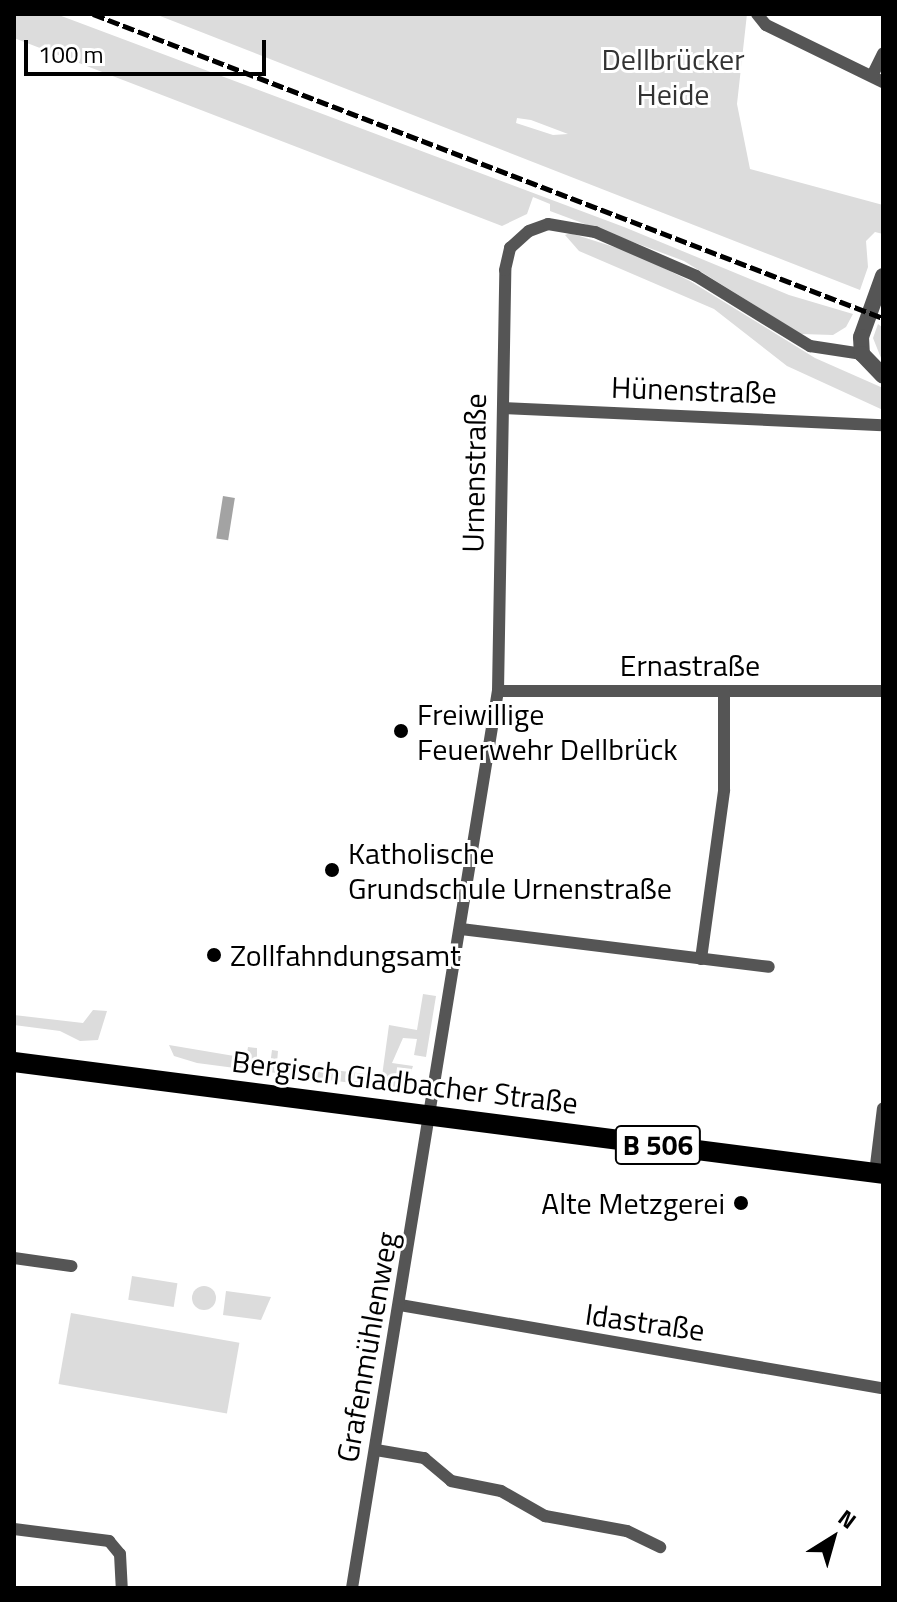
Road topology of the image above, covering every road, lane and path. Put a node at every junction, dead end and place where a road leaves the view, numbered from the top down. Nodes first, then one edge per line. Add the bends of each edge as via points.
1 (758, 16) edge
2 (883, 53) edge
3 (877, 79) edge
4 (883, 276) edge
5 (862, 354) junction
6 (883, 376) edge
7 (503, 408) junction
8 (883, 425) edge
9 (498, 691) junction
10 (883, 691) edge
11 (724, 692) junction
12 (461, 929) junction
13 (701, 959) junction
14 (769, 967) dead end
15 (14, 1062) edge
16 (883, 1108) edge
17 (432, 1116) junction
18 (879, 1173) edge
19 (14, 1258) edge
20 (71, 1266) dead end
21 (400, 1305) junction
22 (883, 1388) edge
23 (376, 1450) junction
24 (14, 1529) edge
25 (660, 1547) dead end
26 (122, 1588) edge
27 (352, 1588) edge

1 - 3 street
2 - 3 street
4 - 5 street via 866,319
5 - 6 street
5 - 7 street, Urnenstraße via 810,346 660,258 595,232 548,224 518,239 506,258
7 - 8 street, Hünenstraße
7 - 9 street, Urnenstraße
9 - 11 street, Ernastraße
9 - 12 street, Urnenstraße
10 - 11 street, Ernastraße
11 - 13 street via 724,790
12 - 13 street
12 - 17 street, Urnenstraße
13 - 14 street
15 - 17 main road, Bergisch Gladbacher Straße / B 506
16 - 18 street
17 - 18 main road, Bergisch Gladbacher Straße / B 506
17 - 21 street, Grafenmühlenweg
19 - 20 street
21 - 22 street, Idastraße
21 - 23 street, Grafenmühlenweg
23 - 25 street via 424,1458 451,1481 501,1491 545,1516 627,1531
23 - 27 street, Grafenmühlenweg
24 - 26 street via 109,1541 120,1554

